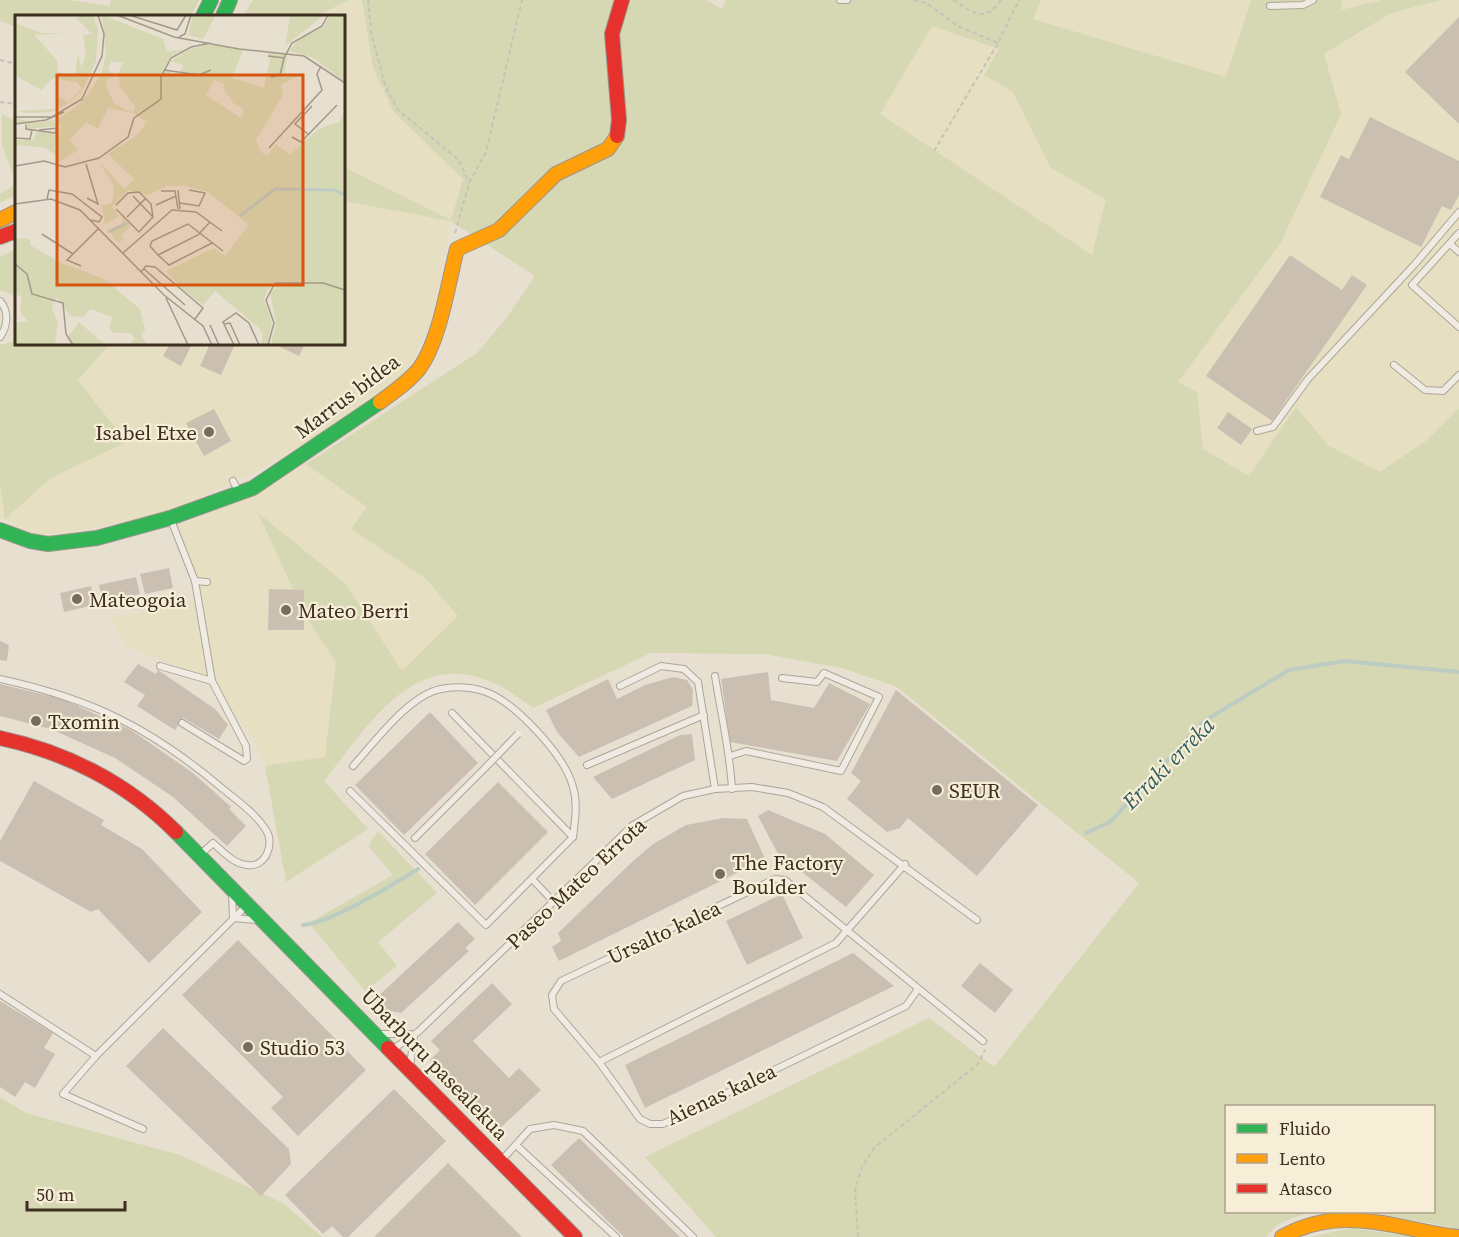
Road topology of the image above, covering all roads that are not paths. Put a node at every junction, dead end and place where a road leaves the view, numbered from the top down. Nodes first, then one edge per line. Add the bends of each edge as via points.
1 (211, 0) edge
2 (230, 0) edge
3 (622, 0) edge
4 (840, 0) edge
5 (847, 0) edge
6 (1313, 0) edge
7 (1270, 6) dead end
8 (204, 15) edge
9 (223, 15) edge
10 (15, 212) edge
11 (1459, 213) edge
12 (0, 220) edge
13 (15, 231) edge
14 (1459, 234) edge
15 (0, 237) edge
16 (15, 238) edge
17 (1450, 244) junction
18 (0, 245) edge
19 (1459, 252) edge
20 (0, 301) edge
21 (1459, 327) edge
22 (0, 337) edge
23 (1394, 365) dead end
24 (1459, 375) edge
25 (1257, 431) dead end
26 (170, 518) junction
27 (0, 530) edge
28 (186, 556) junction
29 (177, 558) dead end
30 (195, 581) junction
31 (207, 582) dead end
32 (160, 666) dead end
33 (715, 676) dead end
34 (782, 678) dead end
35 (0, 679) edge
36 (212, 681) junction
37 (620, 686) dead end
38 (452, 713) dead end
39 (704, 715) junction
40 (182, 723) dead end
41 (527, 724) junction
42 (0, 738) edge
43 (730, 756) junction
44 (587, 765) dead end
45 (352, 766) dead end
46 (715, 789) junction
47 (732, 789) junction
48 (350, 791) dead end
49 (573, 837) junction
50 (415, 838) dead end
51 (200, 854) junction
52 (905, 864) junction
53 (532, 879) junction
54 (231, 886) junction
55 (554, 902) junction
56 (249, 904) junction
57 (233, 918) junction
58 (265, 920) junction
59 (977, 920) dead end
60 (848, 931) junction
61 (918, 989) junction
62 (0, 994) edge
63 (374, 1031) junction
64 (413, 1037) junction
65 (984, 1041) road end
66 (392, 1050) junction
67 (96, 1056) junction
68 (599, 1062) junction
69 (410, 1068) junction
70 (143, 1130) dead end
71 (516, 1145) junction
72 (501, 1161) junction
73 (575, 1237) edge
74 (616, 1237) edge
75 (693, 1237) edge
76 (1282, 1237) edge
77 (1458, 1237) edge

1 - 8 street
2 - 9 street
3 - 26 street, Marrus bidea via 612,34 617,137 608,149 556,174 499,230 457,249 433,340 420,367 399,389 272,476 236,487
4 - 5 lane
6 - 7 lane via 1303,5
10 - 12 street
11 - 25 lane via 1308,379 1273,427
13 - 15 street
14 - 17 lane
16 - 18 lane
17 - 19 lane
17 - 21 lane via 1412,285
20 - 22 lane via 6,310 6,327
23 - 24 lane via 1425,390 1443,391
26 - 27 street, Marrus bidea via 97,538 48,543
26 - 28 lane
28 - 29 lane
28 - 30 lane
30 - 31 lane
30 - 36 lane
32 - 36 lane
33 - 43 lane
34 - 43 lane via 817,682 824,673 879,697 841,771 746,751
35 - 51 lane via 89,703 152,735 204,773 260,821 270,836 269,850 260,862 248,866 231,859 213,843
36 - 40 lane via 246,746 247,759 234,756
37 - 39 lane via 661,666 684,669 698,682
38 - 49 lane
39 - 44 lane
39 - 46 lane
41 - 45 lane via 511,707 486,692 441,689 420,696
41 - 49 lane via 561,758 573,786 577,810
41 - 50 lane, bridge
42 - 51 street, Ubarburu pasealekua via 65,758 116,784 156,812
43 - 47 lane
46 - 47 lane, Paseo Mateo Errota
46 - 55 lane, Paseo Mateo Errota via 683,796 633,825
47 - 52 lane, Paseo Mateo Errota via 788,793 823,807
48 - 53 lane via 486,925
49 - 53 lane
51 - 54 street, Ubarburu pasealekua
52 - 59 lane, Paseo Mateo Errota
52 - 60 lane
53 - 55 lane
54 - 56 street, Ubarburu pasealekua
54 - 57 lane
55 - 64 lane, Paseo Mateo Errota
56 - 57 lane
56 - 58 street, Ubarburu pasealekua
57 - 58 lane
57 - 67 lane
58 - 63 street, Ubarburu pasealekua
60 - 61 lane, Ursalto kalea
60 - 68 lane via 836,942
60 - 68 lane, Ursalto kalea via 785,880 775,879 561,981 552,995 554,1009
61 - 65 lane, Ursalto kalea
61 - 68 lane, Aienas kalea via 906,1006 663,1124 640,1119
62 - 67 lane
63 - 64 lane
63 - 66 street, Ubarburu pasealekua
64 - 66 lane, Paseo Mateo Errota
64 - 69 lane
66 - 69 street, Ubarburu pasealekua
67 - 70 lane via 63,1094
69 - 72 street, Ubarburu pasealekua
71 - 72 lane
71 - 74 lane
71 - 75 lane via 530,1129 554,1125 584,1131
72 - 73 street, Ubarburu pasealekua
76 - 77 street via 1313,1221 1340,1218

